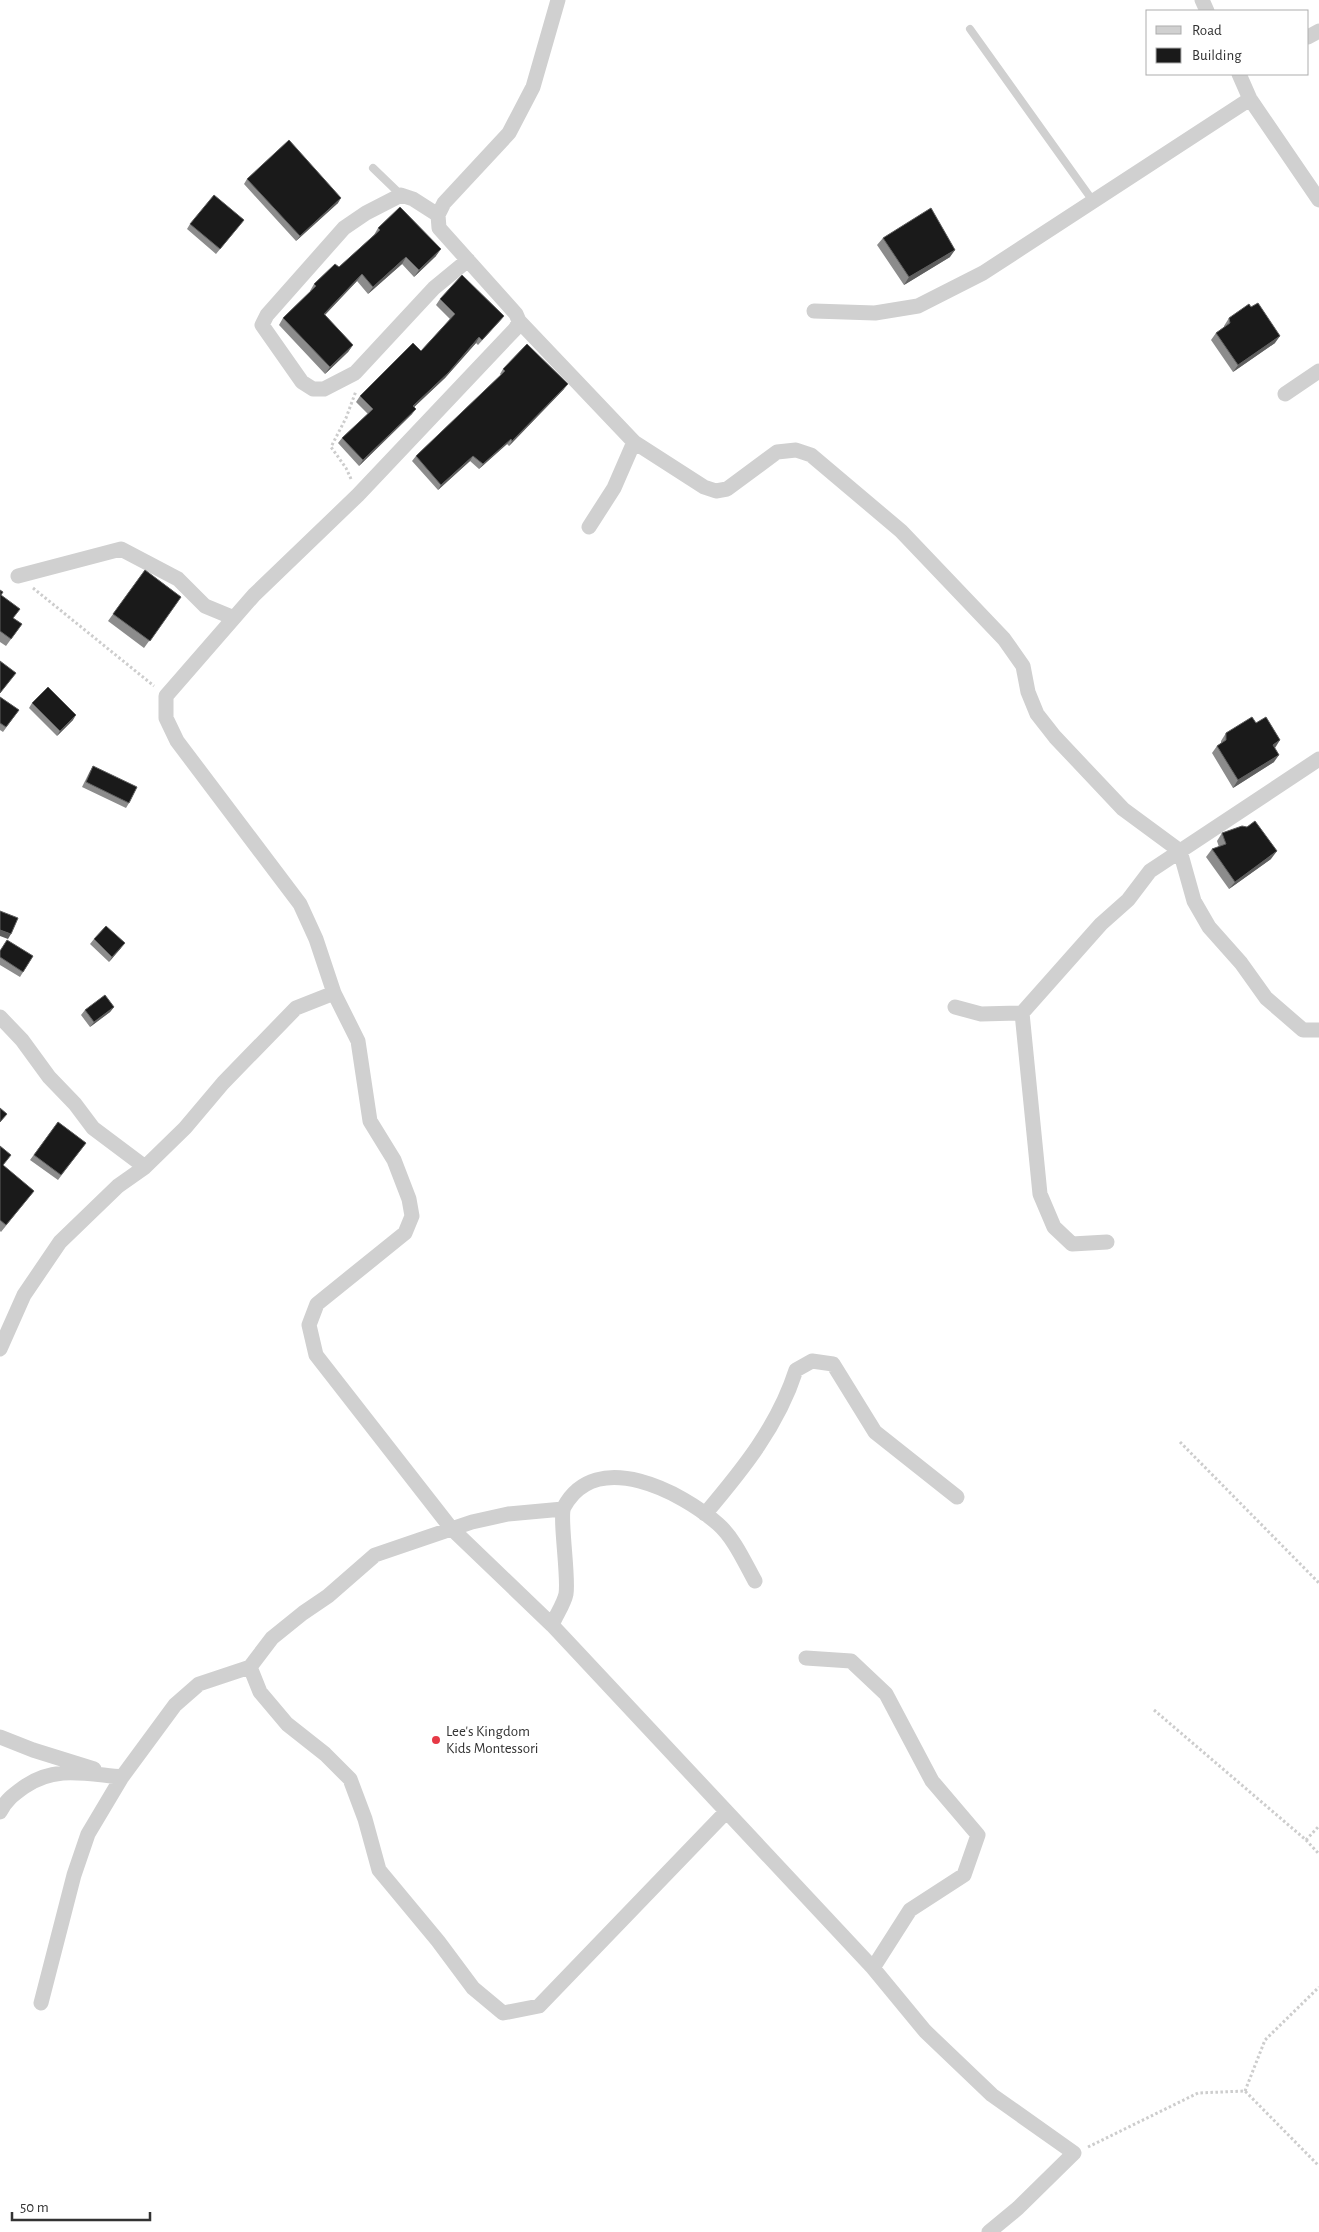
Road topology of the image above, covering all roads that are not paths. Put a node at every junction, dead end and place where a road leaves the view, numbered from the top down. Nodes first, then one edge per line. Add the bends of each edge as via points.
1 (558, 0) edge
2 (970, 28) dead end
3 (1239, 75) edge
4 (1250, 99) junction
5 (373, 168) dead end
6 (401, 195) junction
7 (1319, 200) edge
8 (1093, 201) junction
9 (438, 215) junction
10 (468, 260) junction
11 (814, 311) dead end
12 (519, 321) junction
13 (1319, 371) edge
14 (1285, 394) dead end
15 (634, 442) junction
16 (589, 527) dead end
17 (18, 576) road end
18 (234, 618) junction
19 (1319, 759) edge
20 (1180, 851) junction
21 (334, 993) junction
22 (955, 1007) dead end
23 (1022, 1014) junction
24 (0, 1017) edge
25 (1319, 1030) edge
26 (145, 1167) junction
27 (1107, 1242) dead end
28 (0, 1349) edge
29 (957, 1497) dead end
30 (563, 1509) junction
31 (705, 1514) junction
32 (451, 1528) junction
33 (755, 1581) dead end
34 (552, 1625) junction
35 (806, 1658) dead end
36 (250, 1667) junction
37 (0, 1737) edge
38 (122, 1777) junction
39 (0, 1812) edge
40 (725, 1813) junction
41 (873, 1968) junction
42 (40, 2004) dead end
43 (989, 2232) edge

1 - 9 street via 532,86 510,133 444,203
2 - 8 lane
3 - 4 street
4 - 7 street
4 - 8 street
5 - 6 lane
6 - 9 street
6 - 10 street via 344,228 263,320 262,325 302,382 313,389 324,389 355,373 434,288
8 - 11 street via 983,273 918,306 875,313
9 - 10 street via 439,228
10 - 12 street
12 - 15 street
12 - 18 street via 516,328 358,495 254,594
13 - 14 street
15 - 16 street via 614,488
15 - 20 street via 704,487 716,491 727,489 777,452 796,450 811,456 902,531 1004,639 1024,666 1028,692 1037,714 1055,737 1123,809
17 - 18 street via 121,549 178,579 205,606
18 - 21 street via 166,696 166,718 177,741 300,904
19 - 20 street
20 - 23 street via 1150,871 1128,900 1095,931
20 - 25 street via 1194,901 1209,927 1241,962 1266,998 1303,1030
21 - 26 street via 296,1008
21 - 32 street via 358,1041 370,1121 394,1160 412,1216 405,1233 317,1304 308,1326 316,1355
22 - 23 street via 981,1014
23 - 27 street via 1040,1194 1054,1227 1072,1244
24 - 26 street via 93,1128
26 - 28 street via 118,1186 60,1242 24,1295
29 - 31 street via 875,1432 833,1364 812,1361 796,1370 788,1395 756,1451
30 - 31 street via 576,1491 598,1479 622,1477 650,1484 689,1501
30 - 32 street via 508,1514
30 - 34 street via 566,1594
31 - 33 street via 720,1526
32 - 34 street
32 - 36 street via 375,1554 328,1596 272,1638
34 - 40 street
35 - 41 street via 852,1661 886,1694 932,1781 978,1836 964,1876 910,1910
36 - 38 street via 199,1684 181,1700
36 - 40 street via 260,1692 287,1724 350,1779 380,1870 473,1988 503,2013 539,2006
37 - 38 street
38 - 39 street via 57,1772 39,1777 6,1800
38 - 42 street via 88,1834
40 - 41 street
41 - 43 street via 925,2031 992,2095 1074,2153

